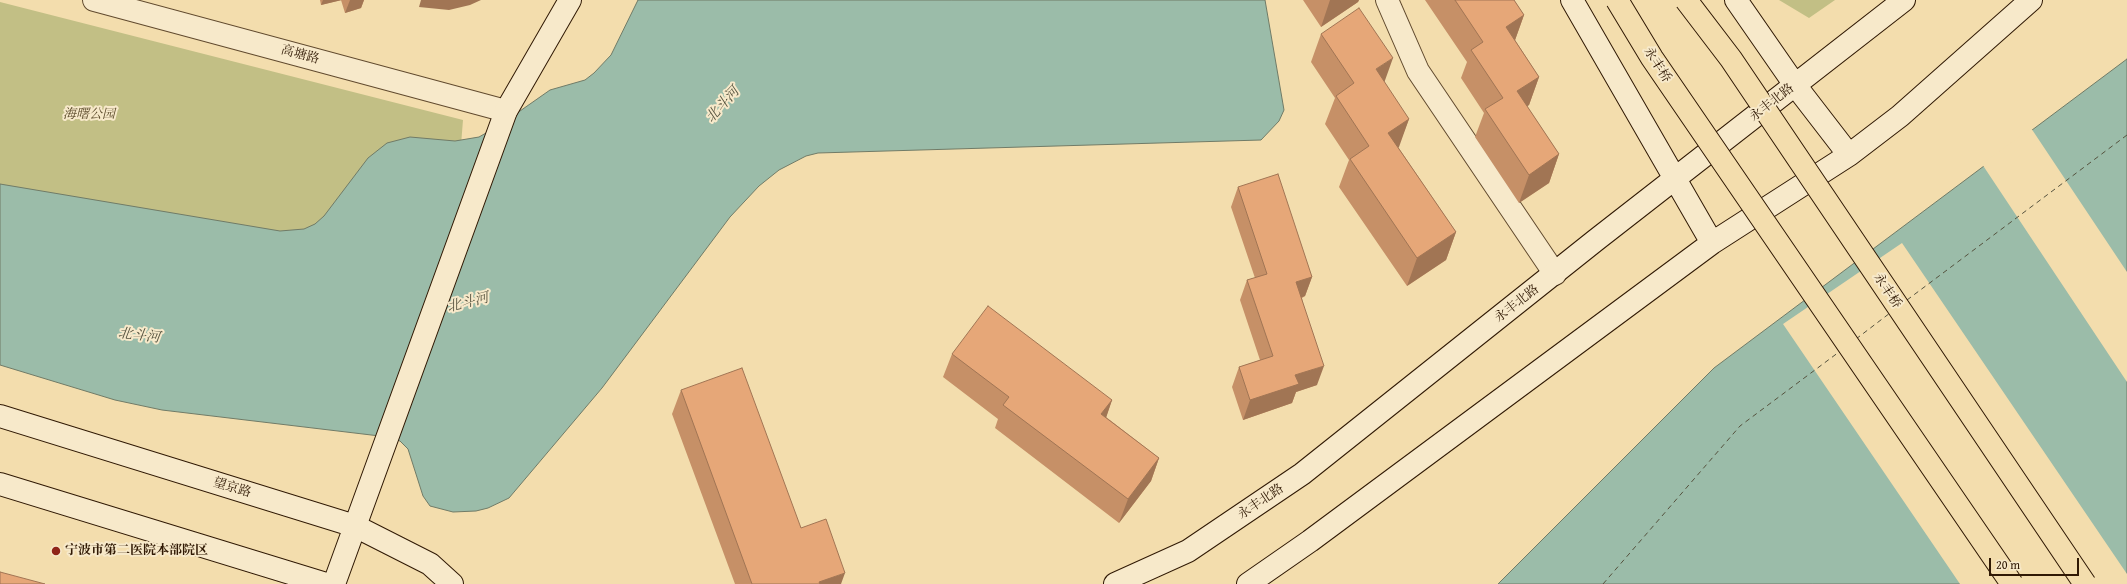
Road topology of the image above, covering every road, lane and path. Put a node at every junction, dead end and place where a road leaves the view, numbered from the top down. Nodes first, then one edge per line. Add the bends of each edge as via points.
1 (94, 0) edge
2 (570, 0) edge
3 (1387, 0) edge
4 (1572, 0) edge
5 (1617, 0) edge
6 (1686, 0) edge
7 (1736, 0) edge
8 (1904, 0) edge
9 (2031, 0) edge
10 (1795, 85) junction
11 (506, 111) junction
12 (1849, 155) junction
13 (1675, 179) junction
14 (1712, 242) junction
15 (1555, 274) junction
16 (0, 416) edge
17 (0, 484) edge
18 (355, 526) junction
19 (326, 584) edge
20 (334, 584) edge
21 (452, 584) edge
22 (1115, 584) edge
23 (1248, 584) edge
24 (2012, 584) edge
25 (2085, 584) edge

1 - 11 main road, 高塘路
2 - 11 main road
3 - 15 main road via 1418,71
4 - 13 main road
5 - 24 main road, 永丰桥, bridge via 1652,58
6 - 25 main road, 永丰桥, bridge via 1735,65
7 - 10 main road
8 - 10 main road, 永丰北路
9 - 12 main road via 1900,116
10 - 12 main road
10 - 13 main road, 永丰北路
11 - 18 main road
12 - 14 main road
13 - 14 main road
13 - 15 main road, 永丰北路
14 - 23 main road via 1310,541
15 - 22 main road, 永丰北路 via 1302,474 1188,551
16 - 18 main road, 望京路
17 - 19 main road
18 - 20 main road
18 - 21 main road, 望京路 via 430,564

